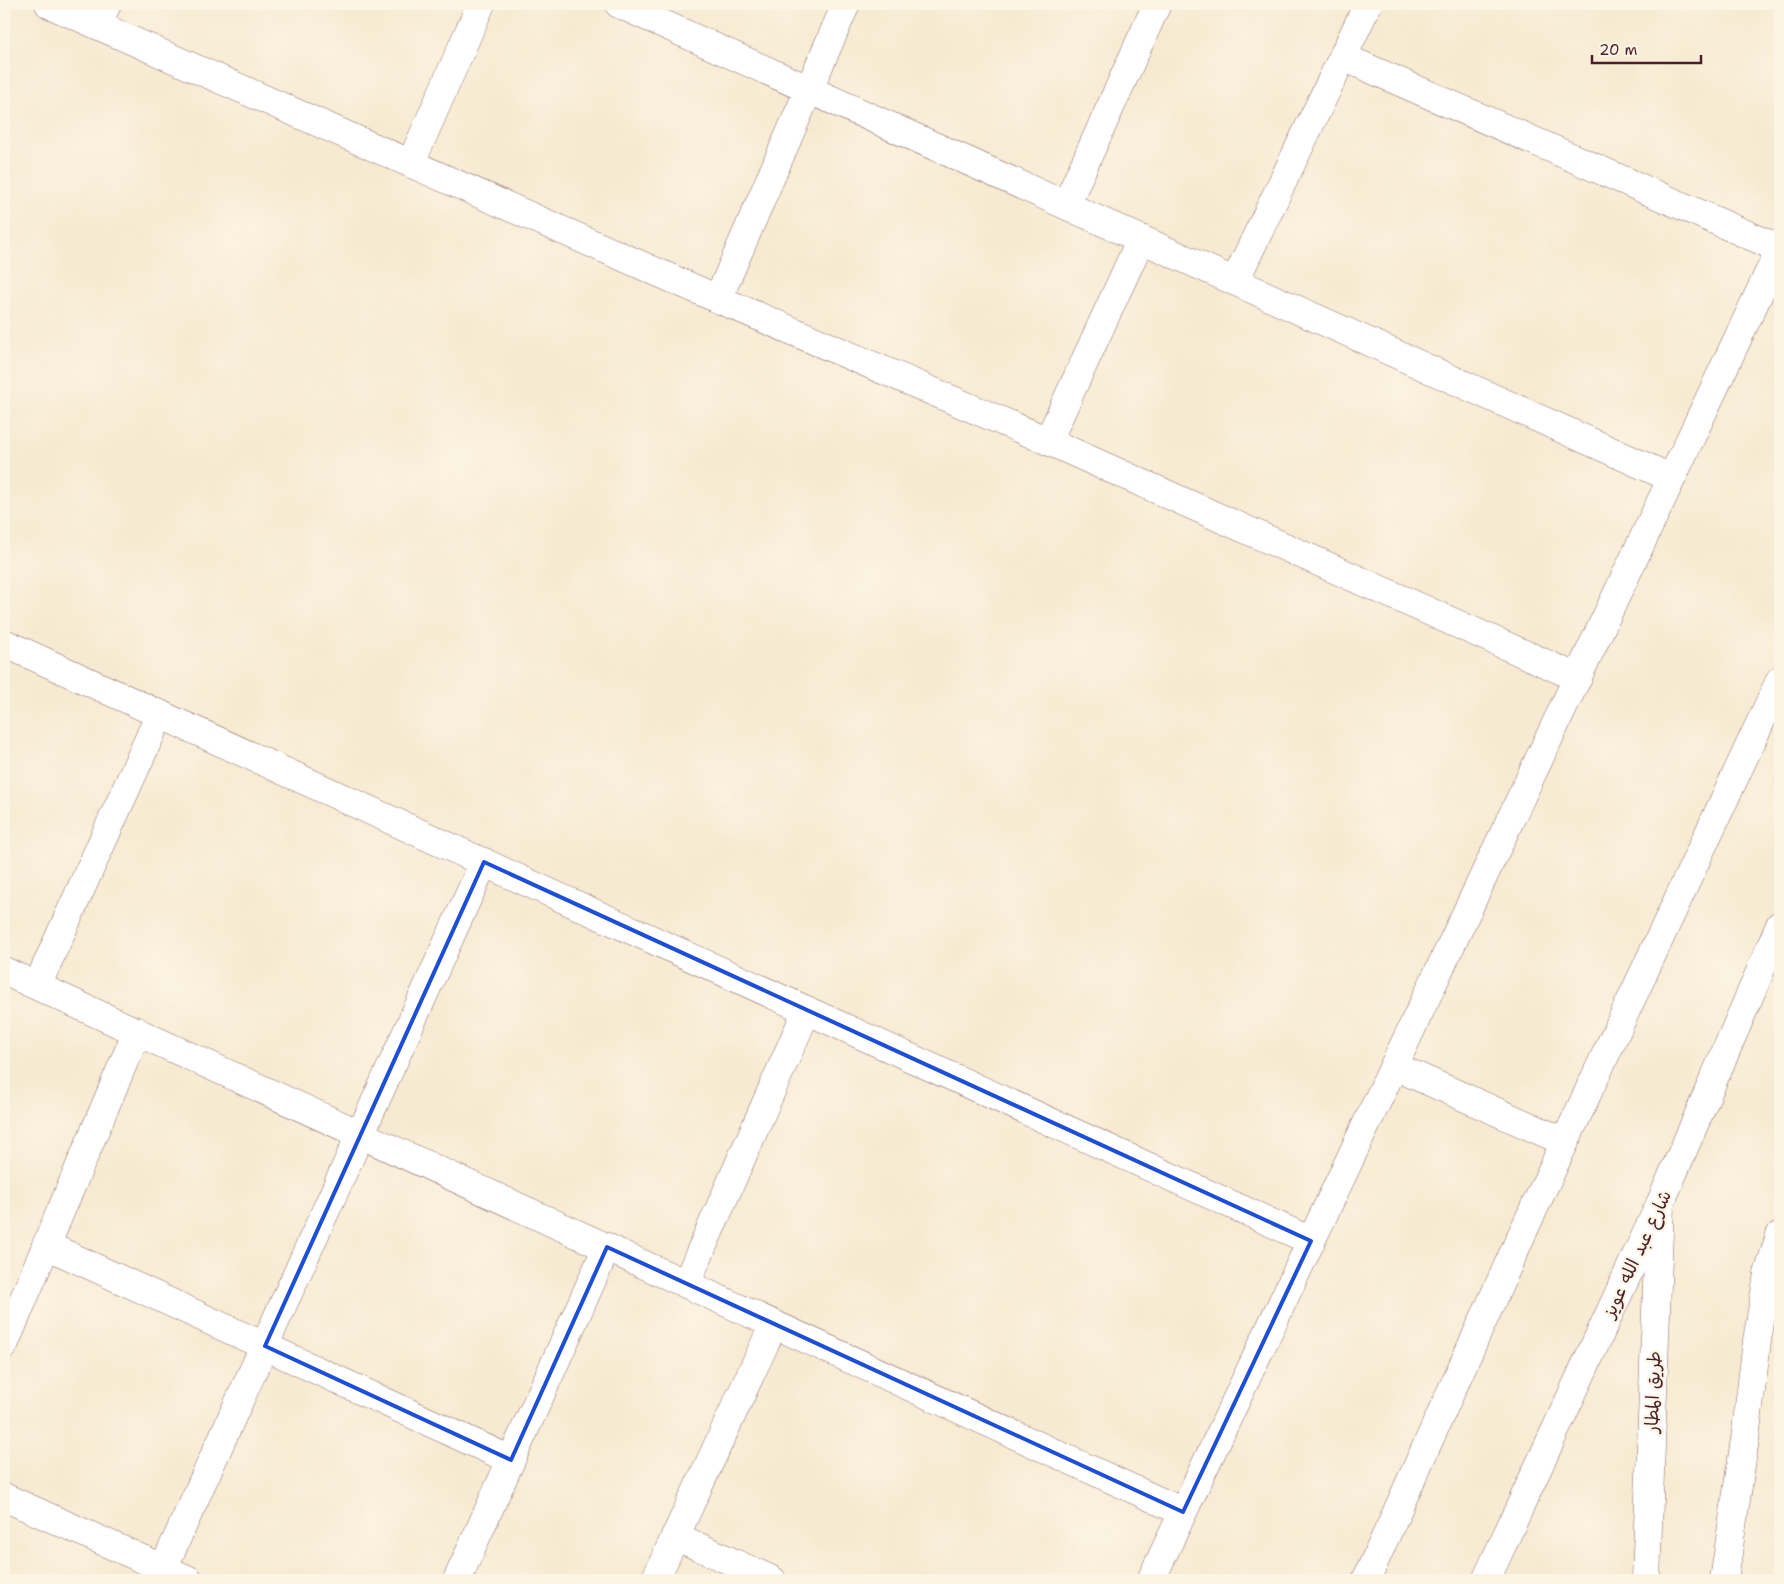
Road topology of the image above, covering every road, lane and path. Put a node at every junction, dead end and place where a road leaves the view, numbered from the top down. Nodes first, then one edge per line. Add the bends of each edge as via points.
1 (49, 4) edge
2 (481, 4) edge
3 (619, 4) edge
4 (846, 4) edge
5 (1157, 4) edge
6 (1368, 4) edge
7 (102, 15) edge
8 (1342, 58) junction
9 (809, 89) junction
10 (411, 163) junction
11 (1066, 205) junction
12 (1141, 239) junction
13 (1780, 249) edge
14 (1235, 281) junction
15 (718, 299) junction
16 (1048, 441) junction
17 (1672, 478) junction
18 (4, 643) edge
19 (1578, 678) junction
20 (1780, 680) edge
21 (160, 714) junction
22 (484, 862) junction
23 (1780, 925) edge
24 (4, 971) edge
25 (37, 986) junction
26 (806, 1010) junction
27 (136, 1031) junction
28 (1394, 1066) junction
29 (360, 1134) junction
30 (1565, 1142) junction
31 (1660, 1204) junction
32 (1780, 1235) edge
33 (1311, 1241) junction
34 (46, 1245) junction
35 (607, 1247) junction
36 (686, 1284) junction
37 (774, 1324) junction
38 (4, 1346) edge
39 (265, 1346) junction
40 (511, 1460) junction
41 (4, 1497) edge
42 (1183, 1512) junction
43 (676, 1536) junction
44 (161, 1574) edge
45 (189, 1580) edge
46 (457, 1580) edge
47 (655, 1580) edge
48 (772, 1580) edge
49 (1151, 1580) edge
50 (1366, 1580) edge
51 (1486, 1580) edge
52 (1646, 1580) edge
53 (1724, 1580) edge

1 - 7 main road
2 - 10 main road
3 - 9 main road
4 - 9 main road
5 - 11 main road
6 - 8 main road
7 - 10 main road
8 - 13 main road
8 - 14 main road
9 - 11 main road
9 - 15 main road
10 - 15 main road
11 - 12 main road
12 - 14 main road
12 - 16 main road
13 - 17 main road
14 - 17 main road
15 - 16 main road
16 - 19 main road
17 - 19 main road
18 - 21 main road
19 - 28 main road
20 - 30 main road
21 - 22 main road
21 - 25 main road
22 - 26 main road
22 - 29 main road
23 - 31 main road, شارع عبد الله عويز
24 - 25 main road
25 - 27 main road
26 - 33 main road
26 - 36 main road
27 - 29 main road
27 - 34 main road
28 - 30 main road
28 - 33 main road
29 - 35 main road
29 - 39 main road
30 - 50 main road
31 - 51 main road, شارع عبد الله عويز
31 - 52 main road, طريق المطار
32 - 53 main road via 1768,1274 1756,1341
33 - 42 main road
34 - 38 main road
34 - 39 main road
35 - 36 main road
35 - 40 main road
36 - 37 main road
37 - 42 main road
37 - 43 main road
39 - 40 main road
39 - 44 main road
40 - 46 main road
41 - 44 main road
42 - 49 main road
43 - 47 main road
43 - 48 main road
44 - 45 main road

